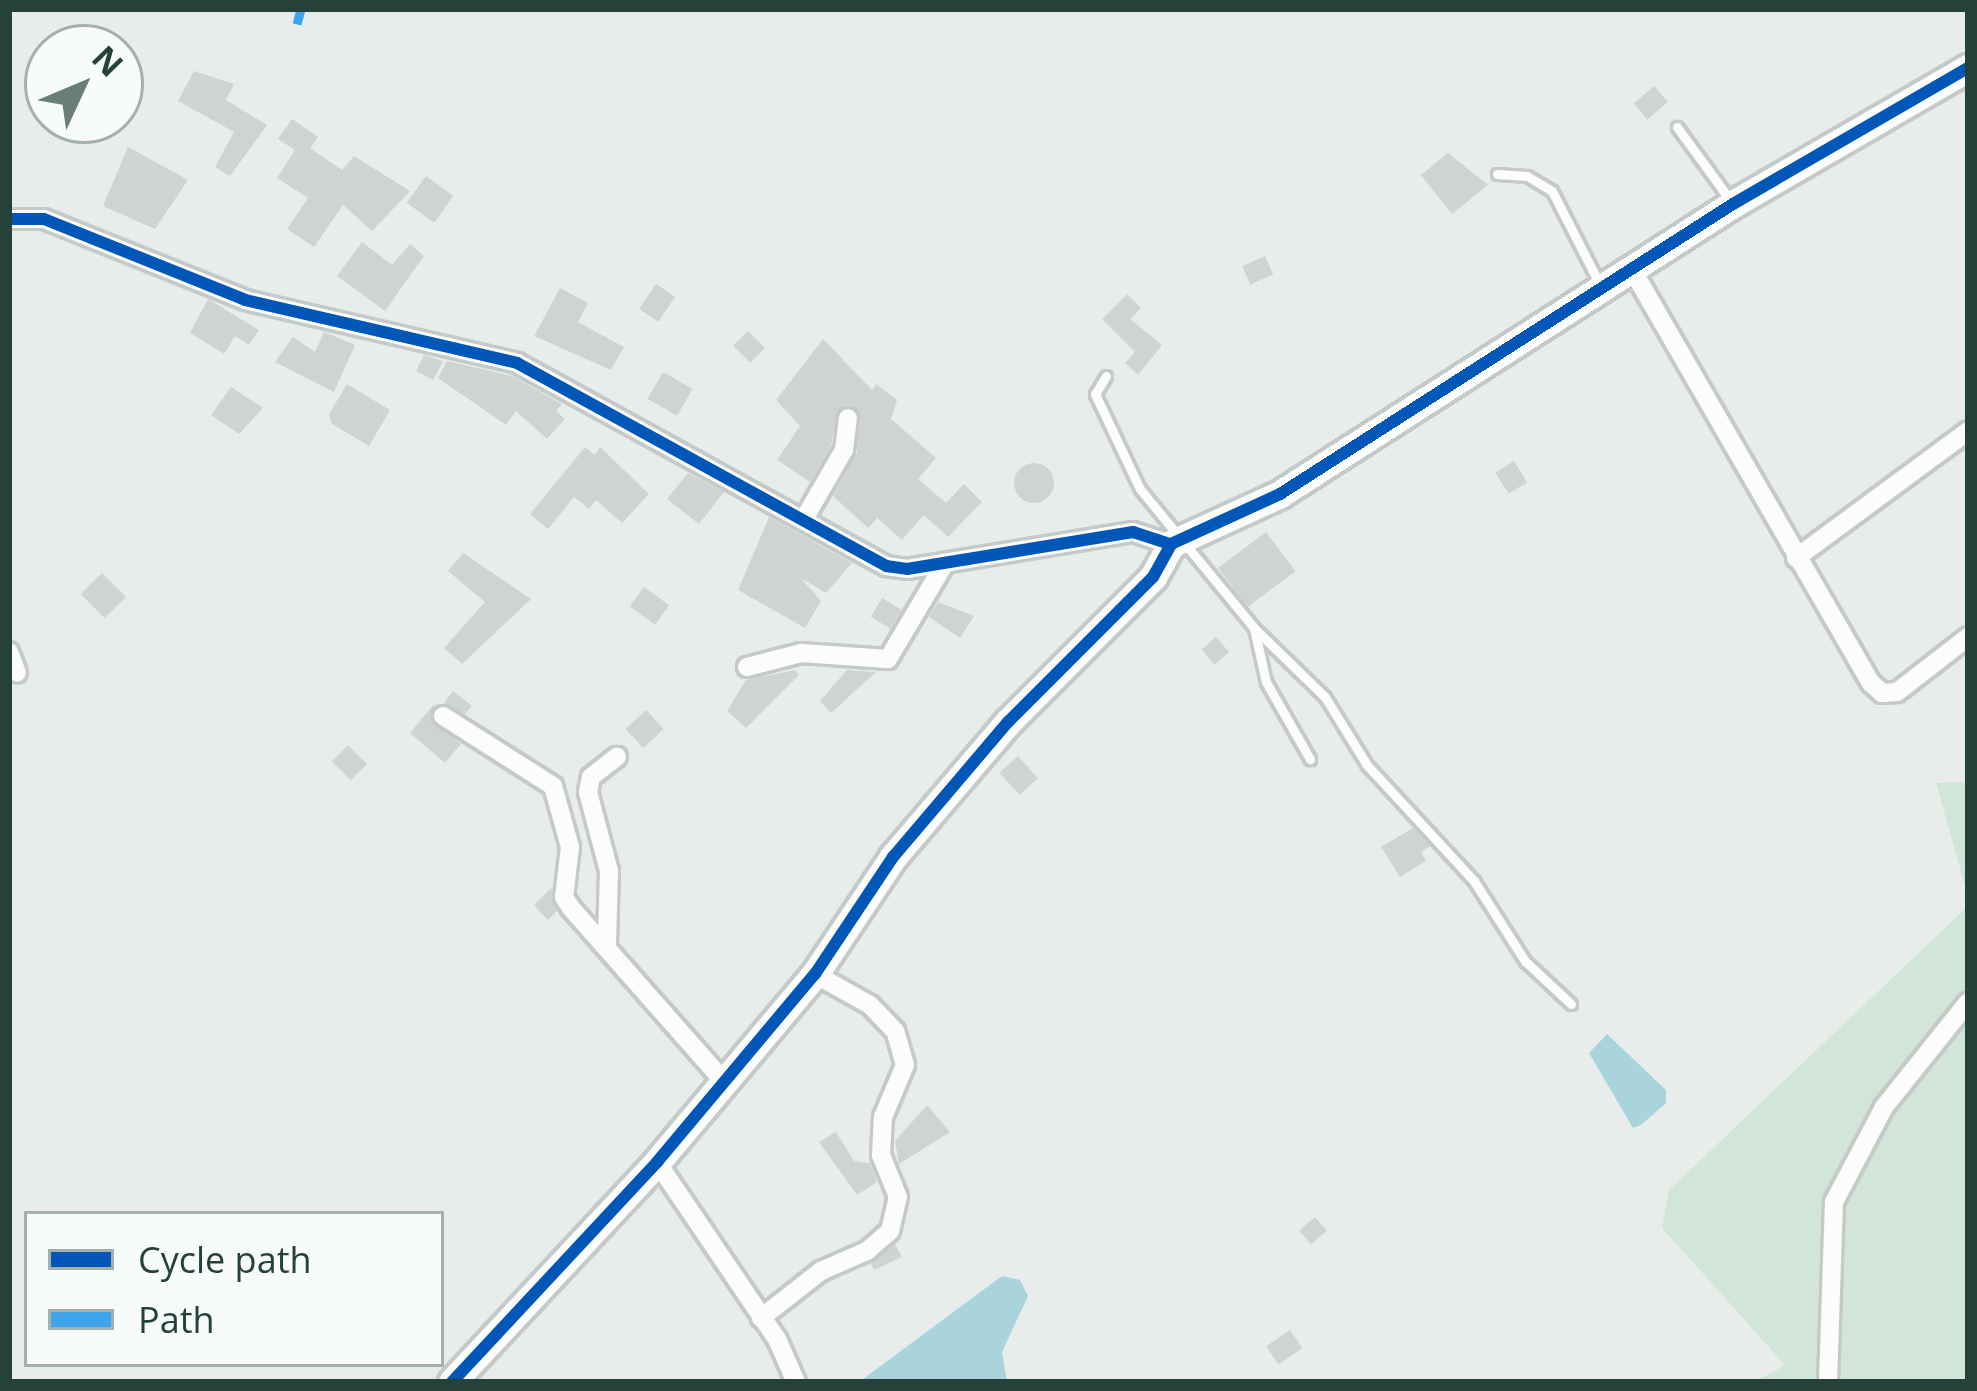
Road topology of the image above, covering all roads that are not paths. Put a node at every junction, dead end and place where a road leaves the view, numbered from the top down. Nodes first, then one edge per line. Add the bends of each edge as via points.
1 (1967, 70) edge
2 (1677, 128) dead end
3 (1497, 174) dead end
4 (1733, 204) junction
5 (9, 219) edge
6 (1633, 271) junction
7 (1604, 293) junction
8 (1106, 376) dead end
9 (848, 418) dead end
10 (1968, 431) edge
11 (804, 519) junction
12 (1178, 541) junction
13 (1796, 558) junction
14 (945, 563) junction
15 (1255, 628) junction
16 (1968, 637) edge
17 (9, 652) edge
18 (747, 667) dead end
19 (17, 673) dead end
20 (443, 716) dead end
21 (617, 757) dead end
22 (1310, 759) dead end
23 (607, 942) junction
24 (815, 974) junction
25 (1968, 1002) edge
26 (1571, 1004) dead end
27 (721, 1078) junction
28 (657, 1162) junction
29 (761, 1318) junction
30 (452, 1382) edge
31 (796, 1382) edge
32 (1828, 1382) edge

1 - 4 street
2 - 4 lane
3 - 7 lane via 1527,176 1552,191
4 - 6 street
5 - 11 street via 44,219 244,300 517,363
6 - 7 street
6 - 13 street
7 - 12 street via 1280,494
8 - 12 lane via 1096,394 1110,430
9 - 11 street via 844,450
10 - 13 street
11 - 14 street via 886,566
12 - 14 street via 1133,532
12 - 15 lane
12 - 24 street via 893,857
13 - 16 street via 1882,693 1898,692
14 - 18 street via 889,659 800,653
15 - 22 lane via 1266,682
15 - 26 lane via 1325,697 1367,765 1474,880 1526,961
17 - 19 street
20 - 23 street via 554,786 571,848 565,897
21 - 23 street via 592,777 588,792 609,871
23 - 27 street
24 - 27 street
24 - 29 street via 896,1031 905,1065 884,1117 880,1155 898,1197 878,1241 821,1271
25 - 32 street via 1884,1107 1834,1202
27 - 28 street
28 - 29 street
28 - 30 street
29 - 31 street

